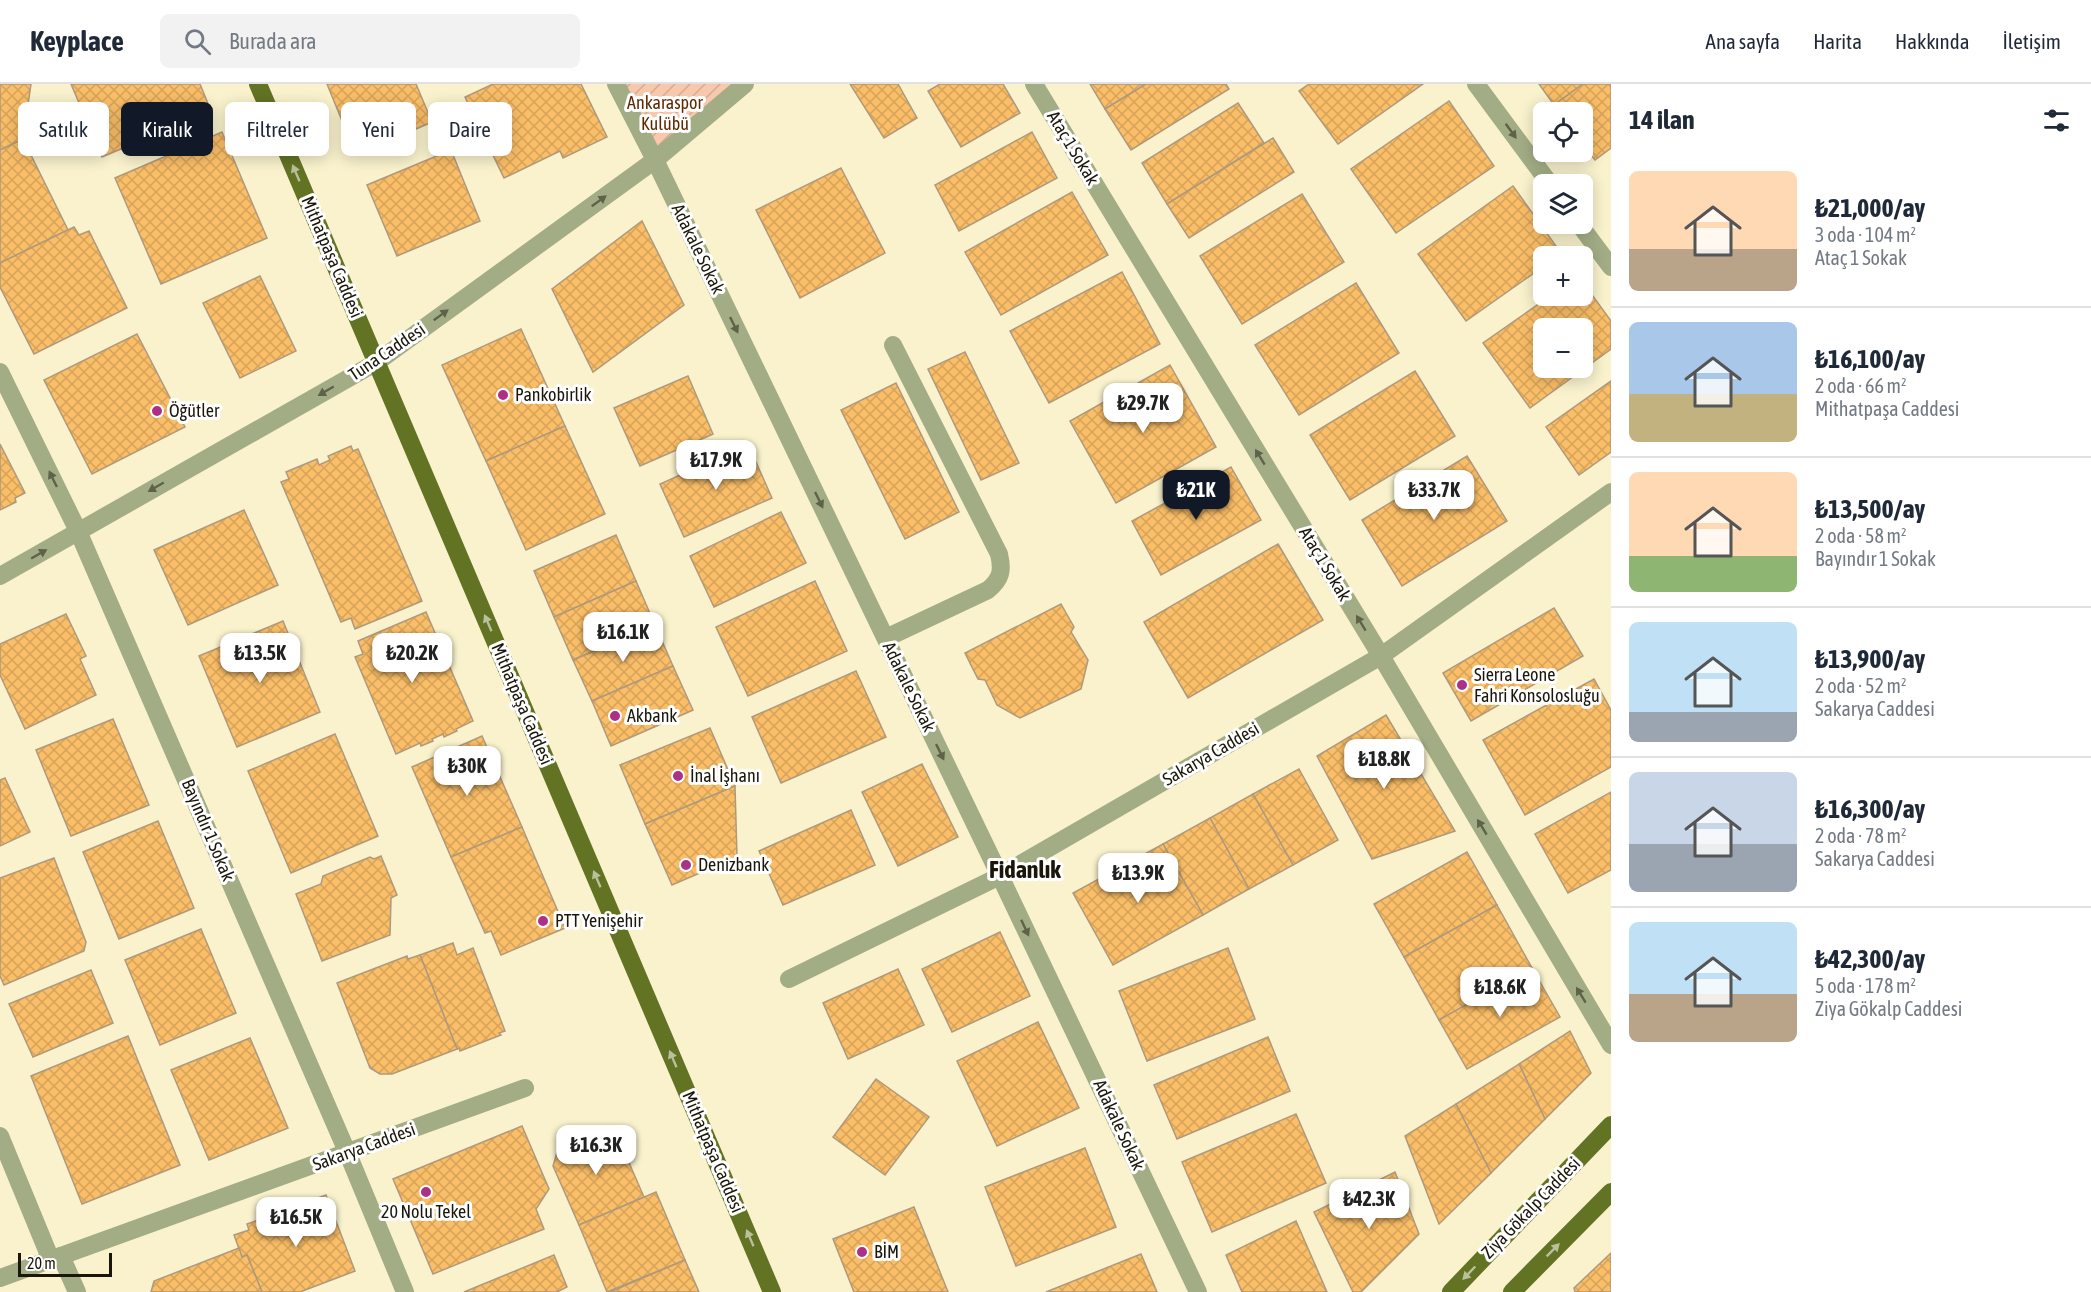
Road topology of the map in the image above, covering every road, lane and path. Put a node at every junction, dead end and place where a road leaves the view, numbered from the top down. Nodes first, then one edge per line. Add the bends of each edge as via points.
1 (258, 84) edge
2 (616, 84) edge
3 (745, 84) edge
4 (1034, 84) edge
5 (1476, 84) edge
6 (655, 160) junction
7 (1543, 174) edge
8 (1586, 234) edge
9 (1611, 267) edge
10 (893, 345) dead end
11 (377, 362) junction
12 (0, 372) edge
13 (1611, 492) edge
14 (78, 531) junction
15 (0, 576) edge
16 (886, 638) junction
17 (1381, 656) junction
18 (1000, 876) junction
19 (789, 979) dead end
20 (1611, 1046) edge
21 (525, 1088) dead end
22 (1611, 1125) edge
23 (0, 1136) edge
24 (348, 1154) junction
25 (1611, 1192) edge
26 (56, 1258) junction
27 (0, 1278) edge
28 (76, 1292) edge
29 (405, 1292) edge
30 (772, 1292) edge
31 (1198, 1292) edge
32 (1451, 1292) edge
33 (1512, 1292) edge

11 -> 1 main road, Mithatpaşa Caddesi
2 - 6 street, Adakale Sokak
3 - 6 street, Tuna Caddesi
17 -> 4 street, Ataç 1 Sokak
5 -> 7 street
11 -> 6 street, Tuna Caddesi
6 -> 16 street, Adakale Sokak
8 - 9 street
10 - 16 street via 999,554 1002,569 999,579 988,590
11 -> 14 street, Tuna Caddesi
30 -> 11 main road, Mithatpaşa Caddesi
14 -> 12 street, Bayındır 1 Sokak
13 - 17 street, Sakarya Caddesi
15 -> 14 street, Tuna Caddesi
14 - 24 street, Bayındır 1 Sokak
16 -> 18 street, Adakale Sokak
17 - 18 street, Sakarya Caddesi
20 -> 17 street, Ataç 1 Sokak
18 - 19 street, Sakarya Caddesi
18 -> 31 street, Adakale Sokak
21 - 24 street, Sakarya Caddesi
22 -> 32 main road, Ziya Gökalp Caddesi
23 - 26 street
24 - 26 street, Sakarya Caddesi
24 - 29 street, Bayındır 1 Sokak
33 -> 25 main road
26 - 27 street, Sakarya Caddesi
26 - 28 street

